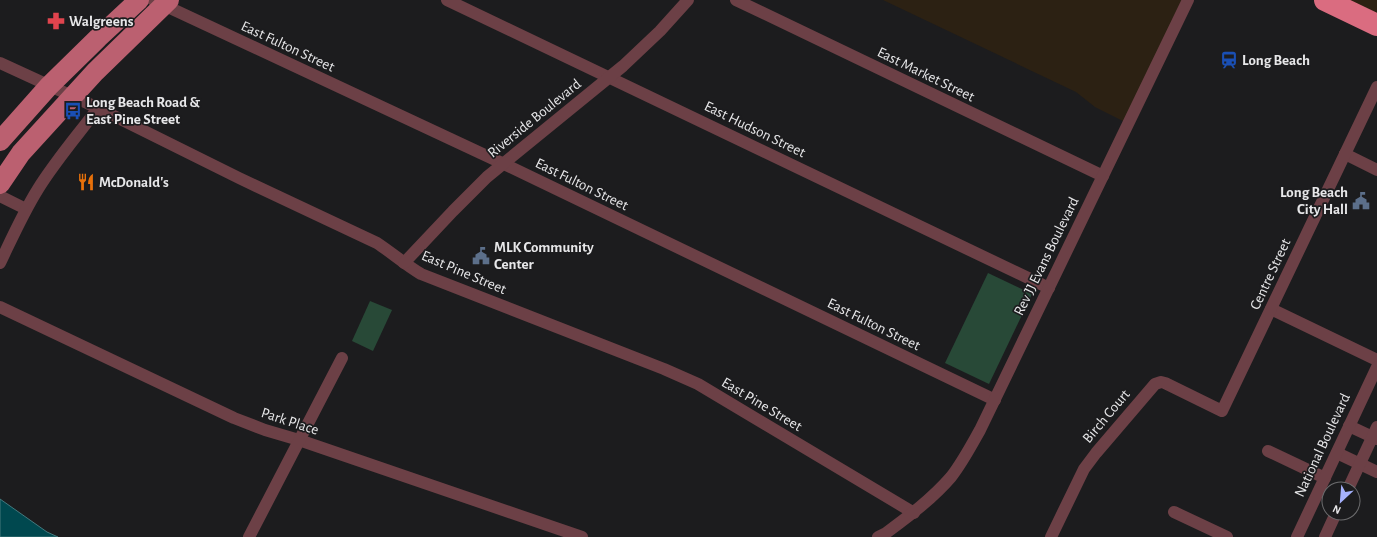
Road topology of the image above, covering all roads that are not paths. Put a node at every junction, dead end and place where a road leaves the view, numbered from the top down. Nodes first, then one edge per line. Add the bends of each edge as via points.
1 (139, 0) edge
2 (447, 0) edge
3 (688, 0) edge
4 (736, 0) edge
5 (1188, 0) edge
6 (1325, 0) edge
7 (162, 2) edge
8 (1377, 25) edge
9 (0, 63) edge
10 (609, 77) junction
11 (49, 86) junction
12 (1377, 87) edge
13 (72, 97) junction
14 (98, 108) junction
15 (0, 141) edge
16 (1345, 154) junction
17 (504, 164) junction
18 (1377, 170) edge
19 (1103, 176) junction
20 (0, 184) edge
21 (0, 196) edge
22 (26, 209) junction
23 (0, 263) edge
24 (404, 263) junction
25 (1049, 288) junction
26 (0, 307) edge
27 (1271, 309) junction
28 (342, 358) dead end
29 (1377, 360) edge
30 (1377, 367) edge
31 (995, 400) junction
32 (1222, 411) joint
33 (1350, 426) junction
34 (1375, 434) edge
35 (299, 440) junction
36 (1268, 452) dead end
37 (1336, 453) junction
38 (1359, 464) junction
39 (1377, 472) edge
40 (1325, 478) junction
41 (1352, 481) edge
42 (1174, 512) dead end
43 (914, 513) junction
44 (1332, 521) edge
45 (249, 537) edge
46 (582, 537) edge
47 (878, 537) edge
48 (1051, 537) edge
49 (1227, 537) edge
50 (1297, 537) edge
51 (1325, 537) edge

1 - 11 main road
2 - 10 street, East Hudson Street
3 - 10 street, Riverside Boulevard via 660,31
4 - 19 street, East Market Street
5 - 19 street, Rev JJ Evans Boulevard
6 - 8 highway
7 - 13 main road
7 - 17 street, East Fulton Street
9 - 11 street, East Pine Street
10 - 17 street, Riverside Boulevard
10 - 25 street, East Hudson Street
11 - 13 street, East Pine Street
11 - 15 main road
12 - 16 street, Centre Street
13 - 14 street, East Pine Street
13 - 20 main road via 21,153
14 - 22 street via 68,146
14 - 24 street, East Pine Street via 377,243
16 - 18 street
16 - 27 street, Centre Street
17 - 24 street, Riverside Boulevard via 487,177
17 - 31 street, East Fulton Street
19 - 25 street, Rev JJ Evans Boulevard
21 - 22 street
22 - 23 street
24 - 43 street, East Pine Street via 421,274 695,383
25 - 31 street, Rev JJ Evans Boulevard
26 - 35 street, Park Place via 234,418
27 - 29 street
27 - 32 street, Centre Street
28 - 35 street
30 - 33 street, National Boulevard
31 - 43 street, Rev JJ Evans Boulevard via 959,466
32 - 48 street, Birch Court via 1165,383 1155,384 1084,469
33 - 34 street
33 - 37 street, National Boulevard
34 - 38 street
35 - 45 street
35 - 46 street, Park Place
36 - 40 street
37 - 38 street
37 - 40 street, National Boulevard
38 - 39 street
38 - 41 street
40 - 50 street, National Boulevard
42 - 49 street
43 - 47 street
44 - 51 street

